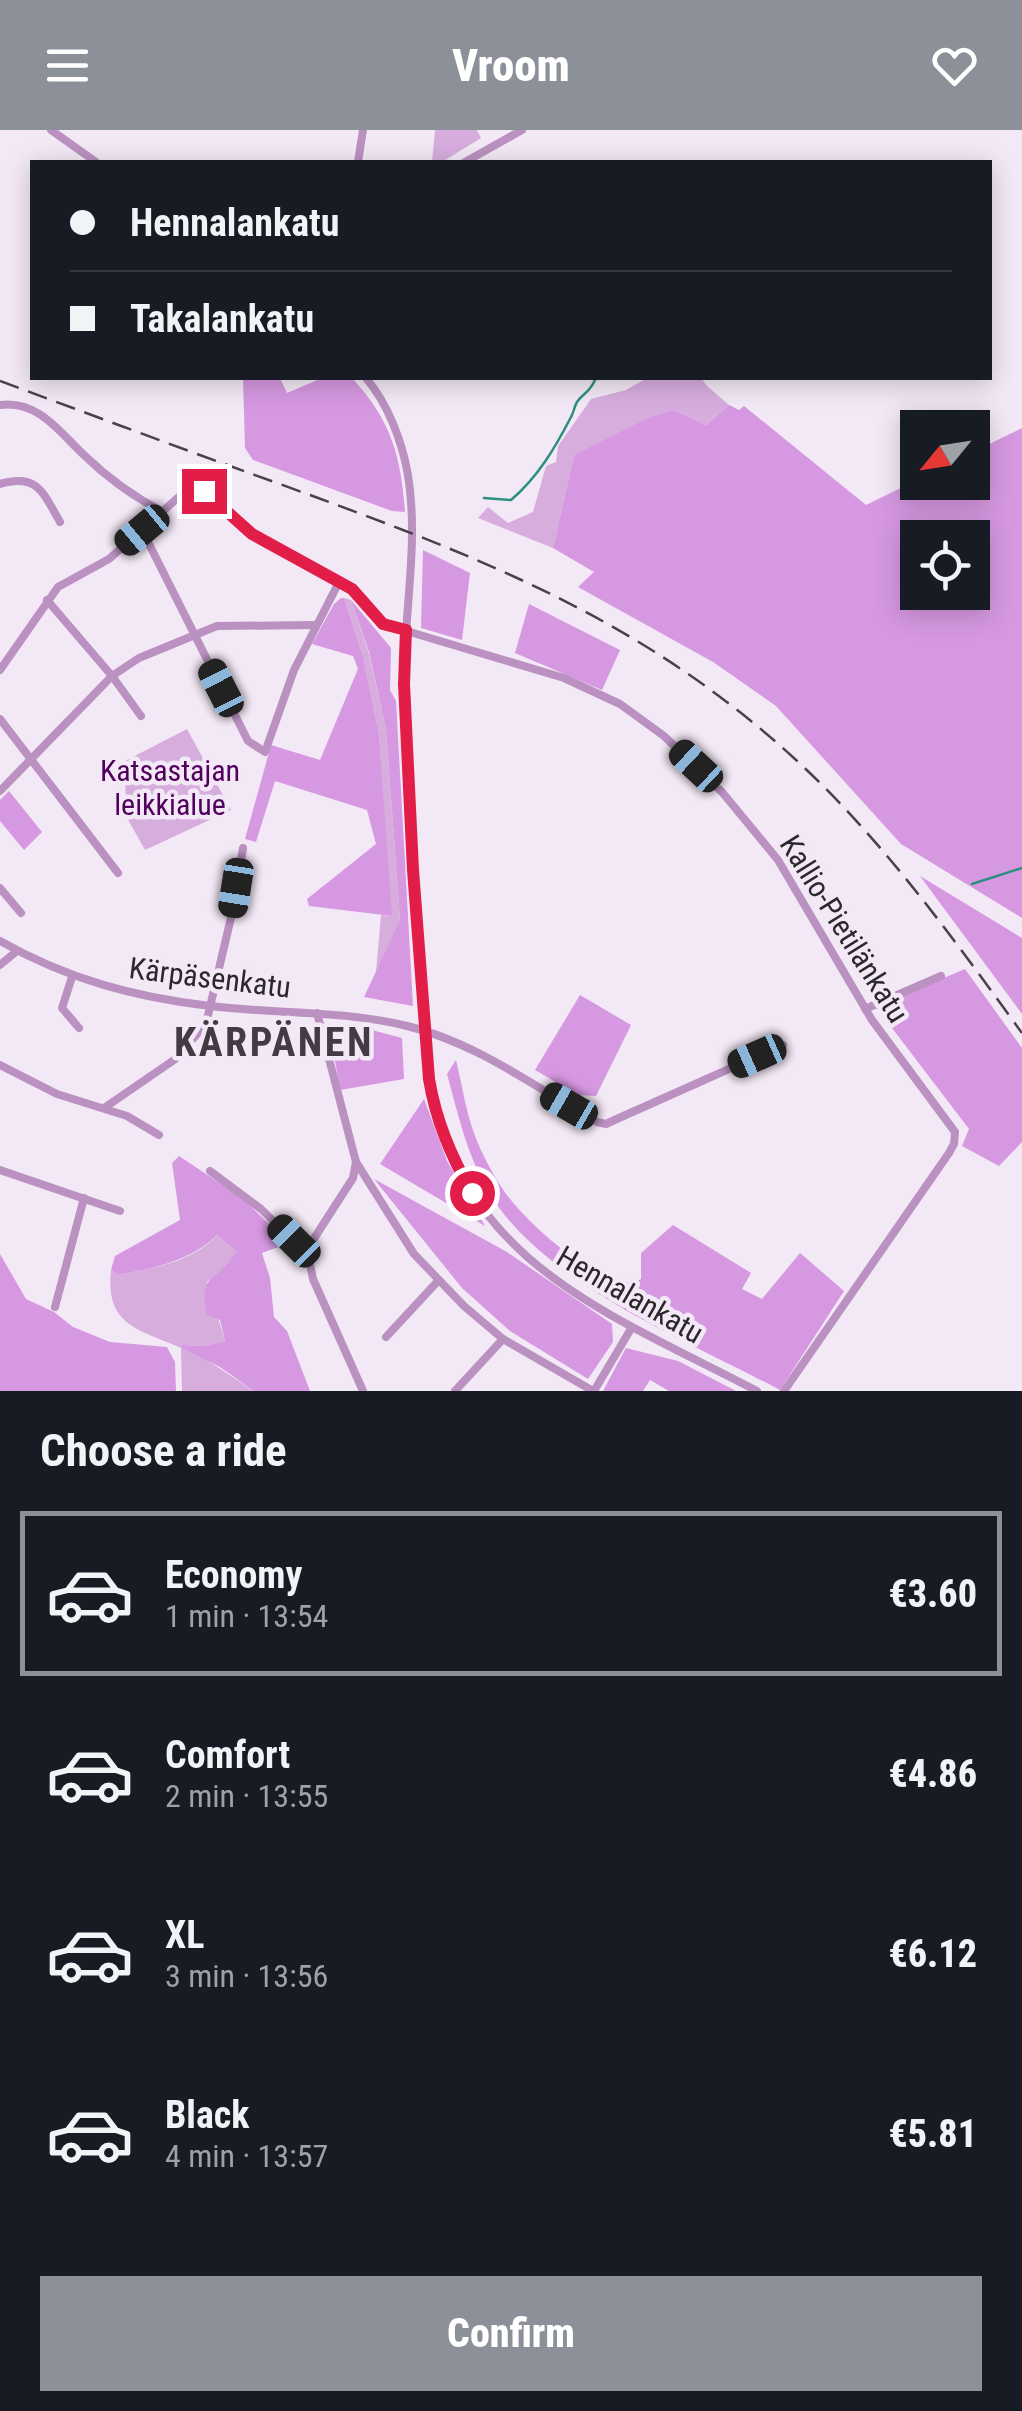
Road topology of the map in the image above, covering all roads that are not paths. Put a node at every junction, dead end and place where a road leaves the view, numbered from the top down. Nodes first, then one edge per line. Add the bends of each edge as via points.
1 (51, 130) edge
2 (363, 130) edge
3 (522, 130) edge
4 (93, 160) edge
5 (358, 160) edge
6 (469, 160) edge
7 (365, 380) edge
8 (0, 406) edge
9 (0, 484) edge
10 (163, 512) junction
11 (60, 522) dead end
12 (142, 530) junction
13 (339, 582) junction
14 (47, 600) junction
15 (316, 625) junction
16 (406, 630) junction
17 (194, 634) junction
18 (0, 670) edge
19 (112, 676) junction
20 (140, 716) dead end
21 (0, 719) edge
22 (31, 757) junction
23 (0, 790) edge
24 (243, 848) dead end
25 (118, 873) dead end
26 (0, 888) edge
27 (21, 913) dead end
28 (0, 941) edge
29 (17, 951) junction
30 (0, 965) edge
31 (941, 976) dead end
32 (72, 977) junction
33 (211, 1006) junction
34 (865, 1009) junction
35 (317, 1014) junction
36 (79, 1028) dead end
37 (424, 1031) junction
38 (783, 1045) dead end
39 (0, 1065) edge
40 (104, 1108) junction
41 (159, 1135) dead end
42 (356, 1162) junction
43 (0, 1170) edge
44 (210, 1171) dead end
45 (84, 1198) junction
46 (120, 1211) dead end
47 (310, 1247) junction
48 (438, 1282) junction
49 (55, 1307) dead end
50 (632, 1327) junction
51 (386, 1337) dead end
52 (503, 1339) junction
53 (362, 1391) edge
54 (455, 1391) edge
55 (594, 1391) edge
56 (757, 1391) edge
57 (784, 1391) edge

1 - 4 street
2 - 5 street
3 - 6 street
7 - 16 street, Hennalankatu via 401,444 412,510
8 - 10 street via 39,413 132,496
9 - 11 street via 28,480
10 - 12 street
10 - 13 street, Kallio-Pietilänkatu via 194,488 204,491 252,534
12 - 14 street
12 - 17 street
13 - 15 street
13 - 16 street, Kallio-Pietilänkatu via 383,624
14 - 18 street
14 - 19 street
15 - 17 street via 217,626
15 - 17 street via 266,752 248,742
16 - 34 street, Kallio-Pietilänkatu via 564,678 620,704 664,736 778,860
16 - 37 street, Hennalankatu
17 - 19 street
19 - 20 street
19 - 22 street
21 - 22 street
22 - 23 street
22 - 25 street
24 - 33 street
26 - 27 street
28 - 29 street, Kärpäsenkatu
29 - 30 street
29 - 32 street, Kärpäsenkatu
31 - 34 street
32 - 33 street, Kärpäsenkatu
32 - 36 street via 62,1008
33 - 35 street, Kärpäsenkatu
33 - 40 street via 206,1024 174,1060
34 - 57 street, Kallio-Pietilänkatu via 952,1126 954,1144
35 - 37 street, Kärpäsenkatu
35 - 42 street
37 - 38 street, Kärpäsenkatu via 606,1124
37 - 50 street, Hennalankatu via 434,1110 455,1163 492,1221 557,1283
39 - 40 street via 56,1094
40 - 41 street
42 - 47 street
42 - 48 street
43 - 45 street
44 - 47 street
45 - 46 street
45 - 49 street
47 - 53 street via 313,1279
48 - 51 street
48 - 52 street
50 - 55 street
50 - 56 street, Hennalankatu
52 - 54 street
52 - 55 street

